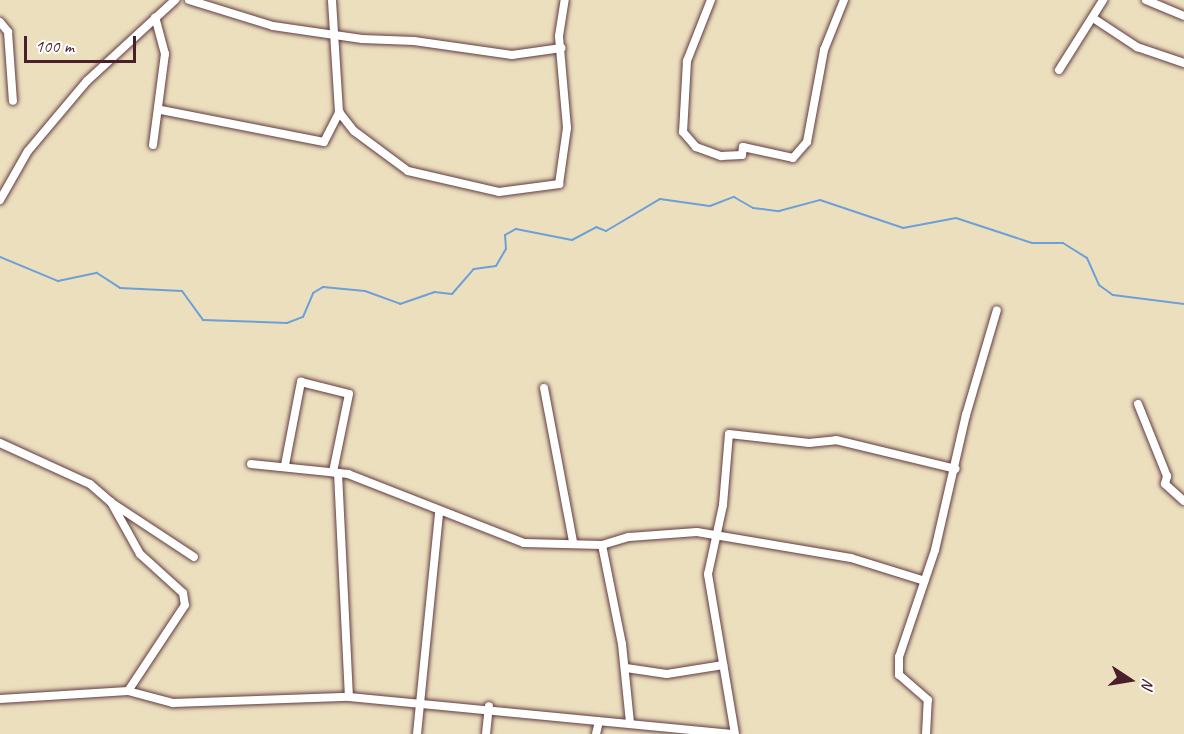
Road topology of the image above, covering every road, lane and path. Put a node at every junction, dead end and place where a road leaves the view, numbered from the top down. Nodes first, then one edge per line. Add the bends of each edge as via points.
1 (175, 0) edge
2 (189, 0) edge
3 (332, 0) edge
4 (565, 0) edge
5 (711, 0) edge
6 (844, 0) edge
7 (1103, 0) edge
8 (1146, 0) edge
9 (1184, 16) edge
10 (155, 17) junction
11 (1093, 18) junction
12 (0, 22) edge
13 (334, 35) junction
14 (562, 48) junction
15 (1184, 63) edge
16 (1059, 70) dead end
17 (13, 101) dead end
18 (161, 110) junction
19 (339, 112) junction
20 (153, 145) dead end
21 (1, 197) edge
22 (997, 310) dead end
23 (544, 388) dead end
24 (1138, 404) dead end
25 (0, 443) edge
26 (250, 464) dead end
27 (285, 465) junction
28 (956, 469) junction
29 (336, 472) junction
30 (1184, 501) edge
31 (111, 502) junction
32 (439, 514) junction
33 (715, 535) junction
34 (573, 542) junction
35 (602, 545) junction
36 (194, 557) dead end
37 (925, 580) junction
38 (723, 665) junction
39 (626, 669) junction
40 (128, 691) junction
41 (349, 697) junction
42 (0, 699) edge
43 (423, 701) junction
44 (489, 706) junction
45 (599, 721) junction
46 (630, 723) junction
47 (685, 731) edge
48 (417, 734) edge
49 (486, 734) edge
50 (596, 734) edge
51 (734, 734) edge
52 (926, 734) edge

1 - 10 street
2 - 13 street via 273,26
3 - 13 street
4 - 14 street
5 - 6 street via 687,61 682,132 696,147 721,156 742,155 743,147 793,158 807,142 824,50
7 - 11 street
8 - 9 street
10 - 18 street via 165,54
10 - 21 street via 87,81 28,151
11 - 15 street via 1111,34
11 - 16 street
12 - 17 street via 8,32
13 - 14 street via 414,40 486,54
13 - 19 street
14 - 19 street via 567,128 559,184 500,192 408,171 354,131
18 - 19 street via 324,142
18 - 20 street
22 - 28 street
23 - 34 street
24 - 30 street via 1167,476 1165,484
25 - 31 street via 76,475
26 - 27 street
27 - 29 street
27 - 29 street via 301,382 349,394
28 - 33 street via 837,440 809,443 729,434
28 - 37 street
29 - 32 street
29 - 41 street
31 - 36 street
31 - 40 street via 140,554 167,574 185,601
32 - 34 street via 507,539
32 - 43 street
33 - 35 street via 668,533
33 - 37 street via 851,558
33 - 38 street via 708,588
34 - 35 street
35 - 39 street
37 - 52 street via 897,669 928,700
38 - 39 street via 667,674
38 - 51 street
39 - 46 street
40 - 41 street via 172,703
40 - 42 street
41 - 43 street
43 - 44 street
43 - 48 street
44 - 45 street
44 - 49 street
45 - 46 street
45 - 50 street
46 - 47 street
47 - 51 street

